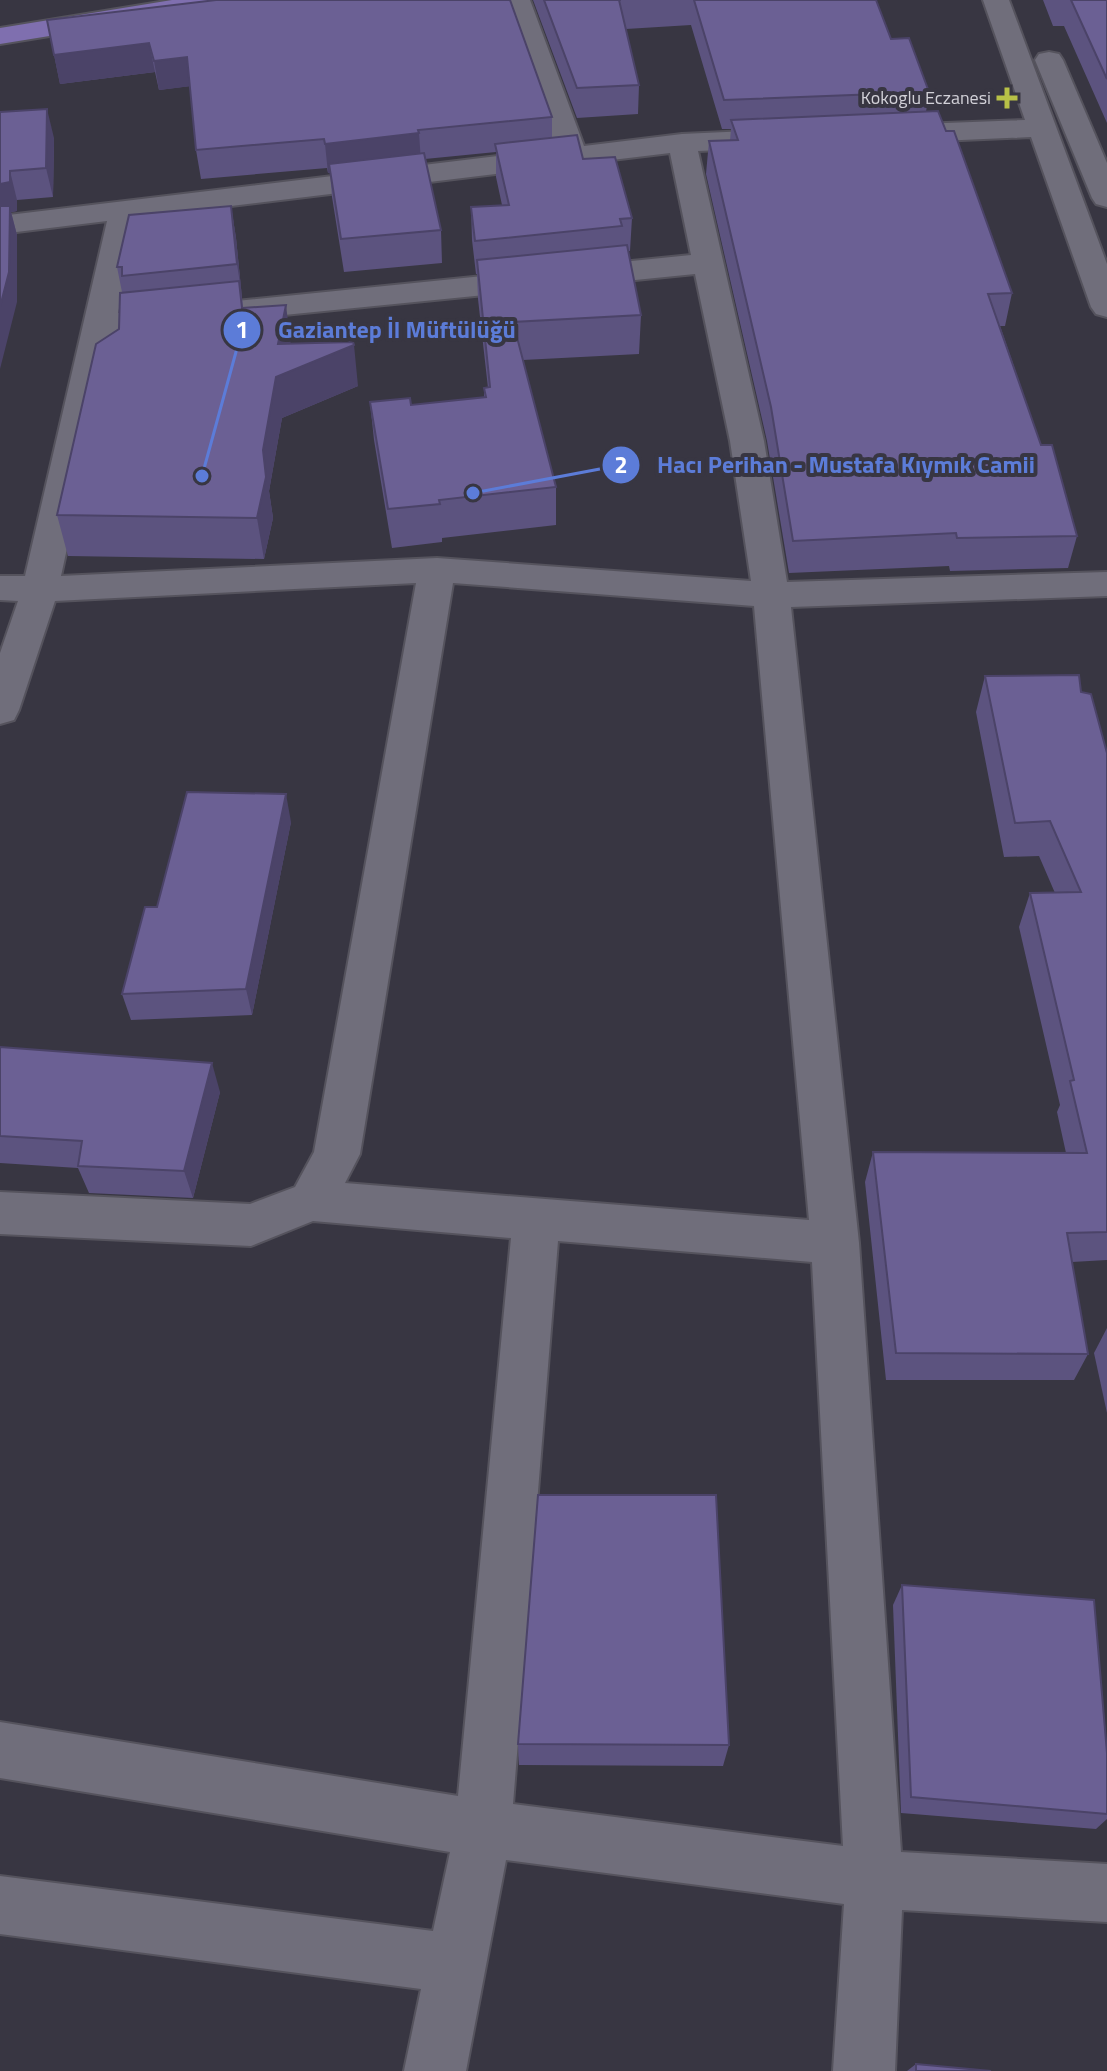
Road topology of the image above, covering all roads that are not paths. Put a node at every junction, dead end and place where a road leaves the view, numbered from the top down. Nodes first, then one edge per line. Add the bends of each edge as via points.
1 (73, 0) edge
2 (222, 0) edge
3 (517, 0) edge
4 (996, 0) edge
5 (1023, 0) edge
6 (0, 12) edge
7 (0, 36) edge
8 (1107, 125) edge
9 (1077, 127) junction
10 (1044, 128) junction
11 (871, 135) edge
12 (823, 137) edge
13 (682, 143) junction
14 (573, 156) junction
15 (1107, 198) edge
16 (125, 210) junction
17 (0, 225) edge
18 (706, 263) junction
19 (1107, 307) edge
20 (100, 324) junction
21 (437, 570) junction
22 (1107, 584) edge
23 (0, 588) edge
24 (40, 589) junction
25 (771, 595) junction
26 (0, 710) edge
27 (312, 1201) junction
28 (0, 1213) edge
29 (536, 1218) junction
30 (835, 1243) junction
31 (0, 1750) edge
32 (483, 1829) junction
33 (874, 1879) junction
34 (1107, 1893) edge
35 (0, 1905) edge
36 (456, 1964) junction
37 (435, 2071) edge
38 (864, 2071) edge

1 - 6 main road
2 - 7 main road
3 - 14 street
4 - 10 street
5 - 9 street
8 - 9 street
9 - 15 street
10 - 11 street
10 - 19 street
12 - 13 street
13 - 14 street
13 - 18 street
14 - 16 street
16 - 17 street
16 - 20 street
18 - 20 street
18 - 25 street via 747,441
20 - 24 street
21 - 24 street
21 - 25 street
21 - 27 street via 337,1154
22 - 25 street
23 - 24 street
24 - 26 street
25 - 30 street
27 - 28 street via 251,1225
27 - 29 street
29 - 30 street
29 - 32 street
30 - 33 street
31 - 32 street
32 - 33 street
32 - 36 street
33 - 34 street
33 - 38 street
35 - 36 street
36 - 37 street

